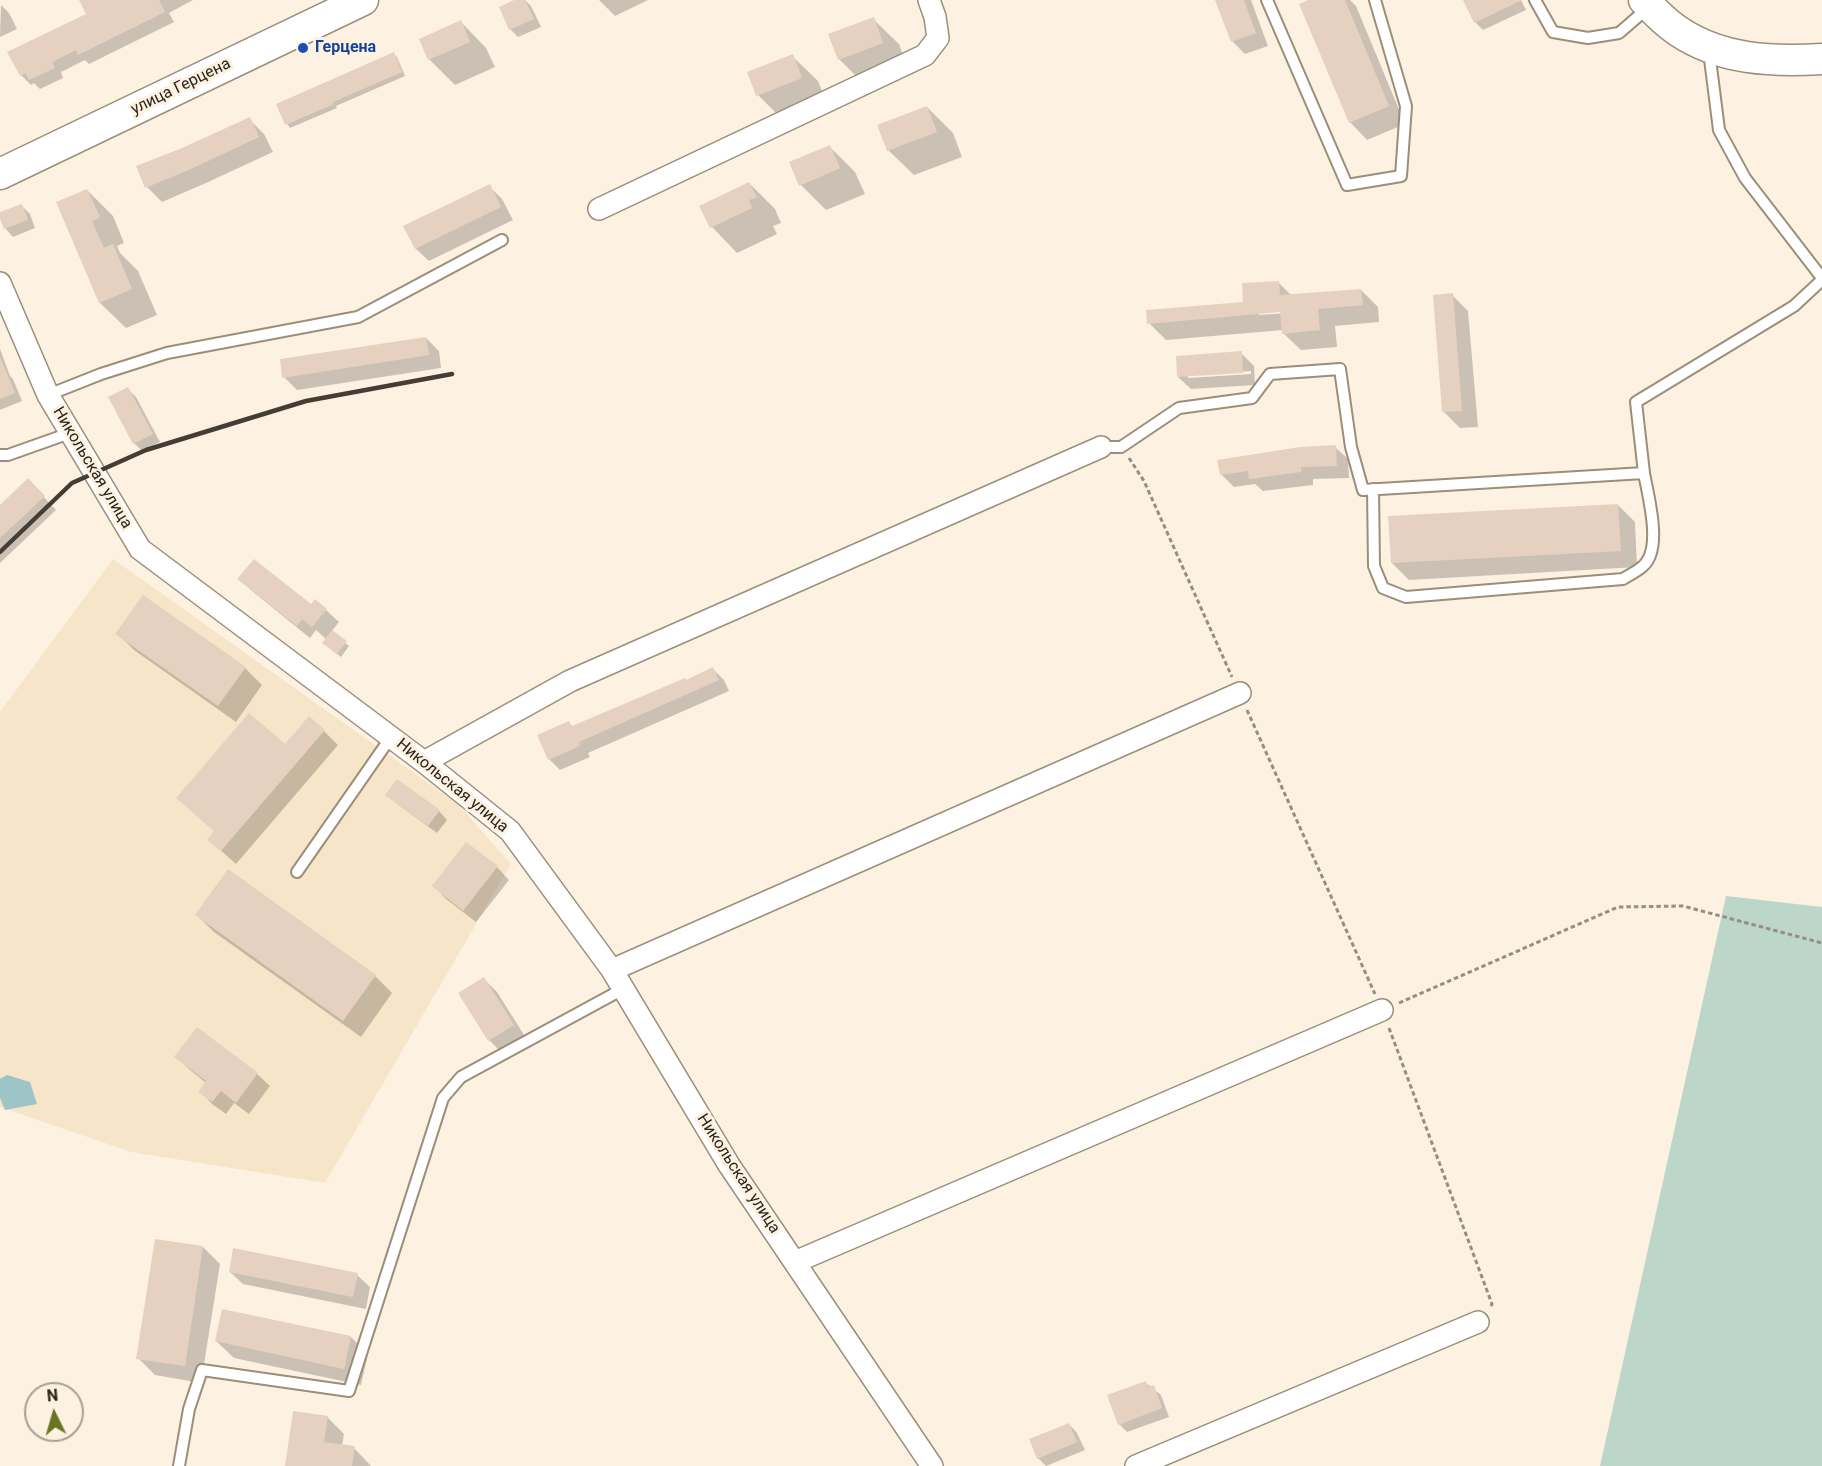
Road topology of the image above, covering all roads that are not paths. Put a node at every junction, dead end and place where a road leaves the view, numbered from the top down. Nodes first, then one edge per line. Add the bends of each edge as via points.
1 (363, 0) edge
2 (929, 0) edge
3 (1267, 0) edge
4 (1375, 0) edge
5 (1534, 0) edge
6 (1647, 3) edge
7 (1709, 48) junction
8 (1822, 59) edge
9 (0, 174) edge
10 (599, 209) dead end
11 (502, 240) dead end
12 (1822, 279) edge
13 (0, 283) edge
14 (48, 395) junction
15 (70, 433) junction
16 (1111, 447) joint
17 (0, 455) edge
18 (1644, 473) junction
19 (1373, 489) junction
20 (1240, 693) road end
21 (391, 737) junction
22 (424, 762) junction
23 (297, 872) dead end
24 (612, 970) junction
25 (623, 989) junction
26 (1382, 1011) road end
27 (795, 1262) junction
28 (1478, 1323) road end
29 (179, 1466) edge
30 (932, 1466) edge
31 (1136, 1466) edge

1 - 9 main road, улица Герцена
2 - 10 street via 938,38 925,55
3 - 4 lane via 1347,185 1401,176 1406,106
5 - 6 lane via 1553,32 1587,38 1619,33
6 - 7 main road via 1677,31
7 - 8 main road via 1755,58
7 - 12 lane via 1719,130 1744,178
11 - 14 lane via 358,317 167,353
12 - 18 lane via 1794,306 1636,402
13 - 14 street, Никольская улица
14 - 15 street, Никольская улица
15 - 17 lane
15 - 21 street, Никольская улица via 140,549
16 - 19 lane via 1179,408 1252,398 1270,374 1340,369 1351,447 1363,490
16 - 22 street via 570,681
18 - 19 lane
18 - 19 lane via 1653,550 1645,566 1623,579 1406,597 1383,588 1374,566
20 - 24 street
21 - 22 street, Никольская улица
21 - 23 lane
22 - 24 street, Никольская улица via 510,831
24 - 25 street, Никольская улица
25 - 27 street, Никольская улица via 729,1165
25 - 29 lane via 461,1077 443,1098 349,1391 201,1370
26 - 27 street
27 - 30 street, Никольская улица
28 - 31 street

